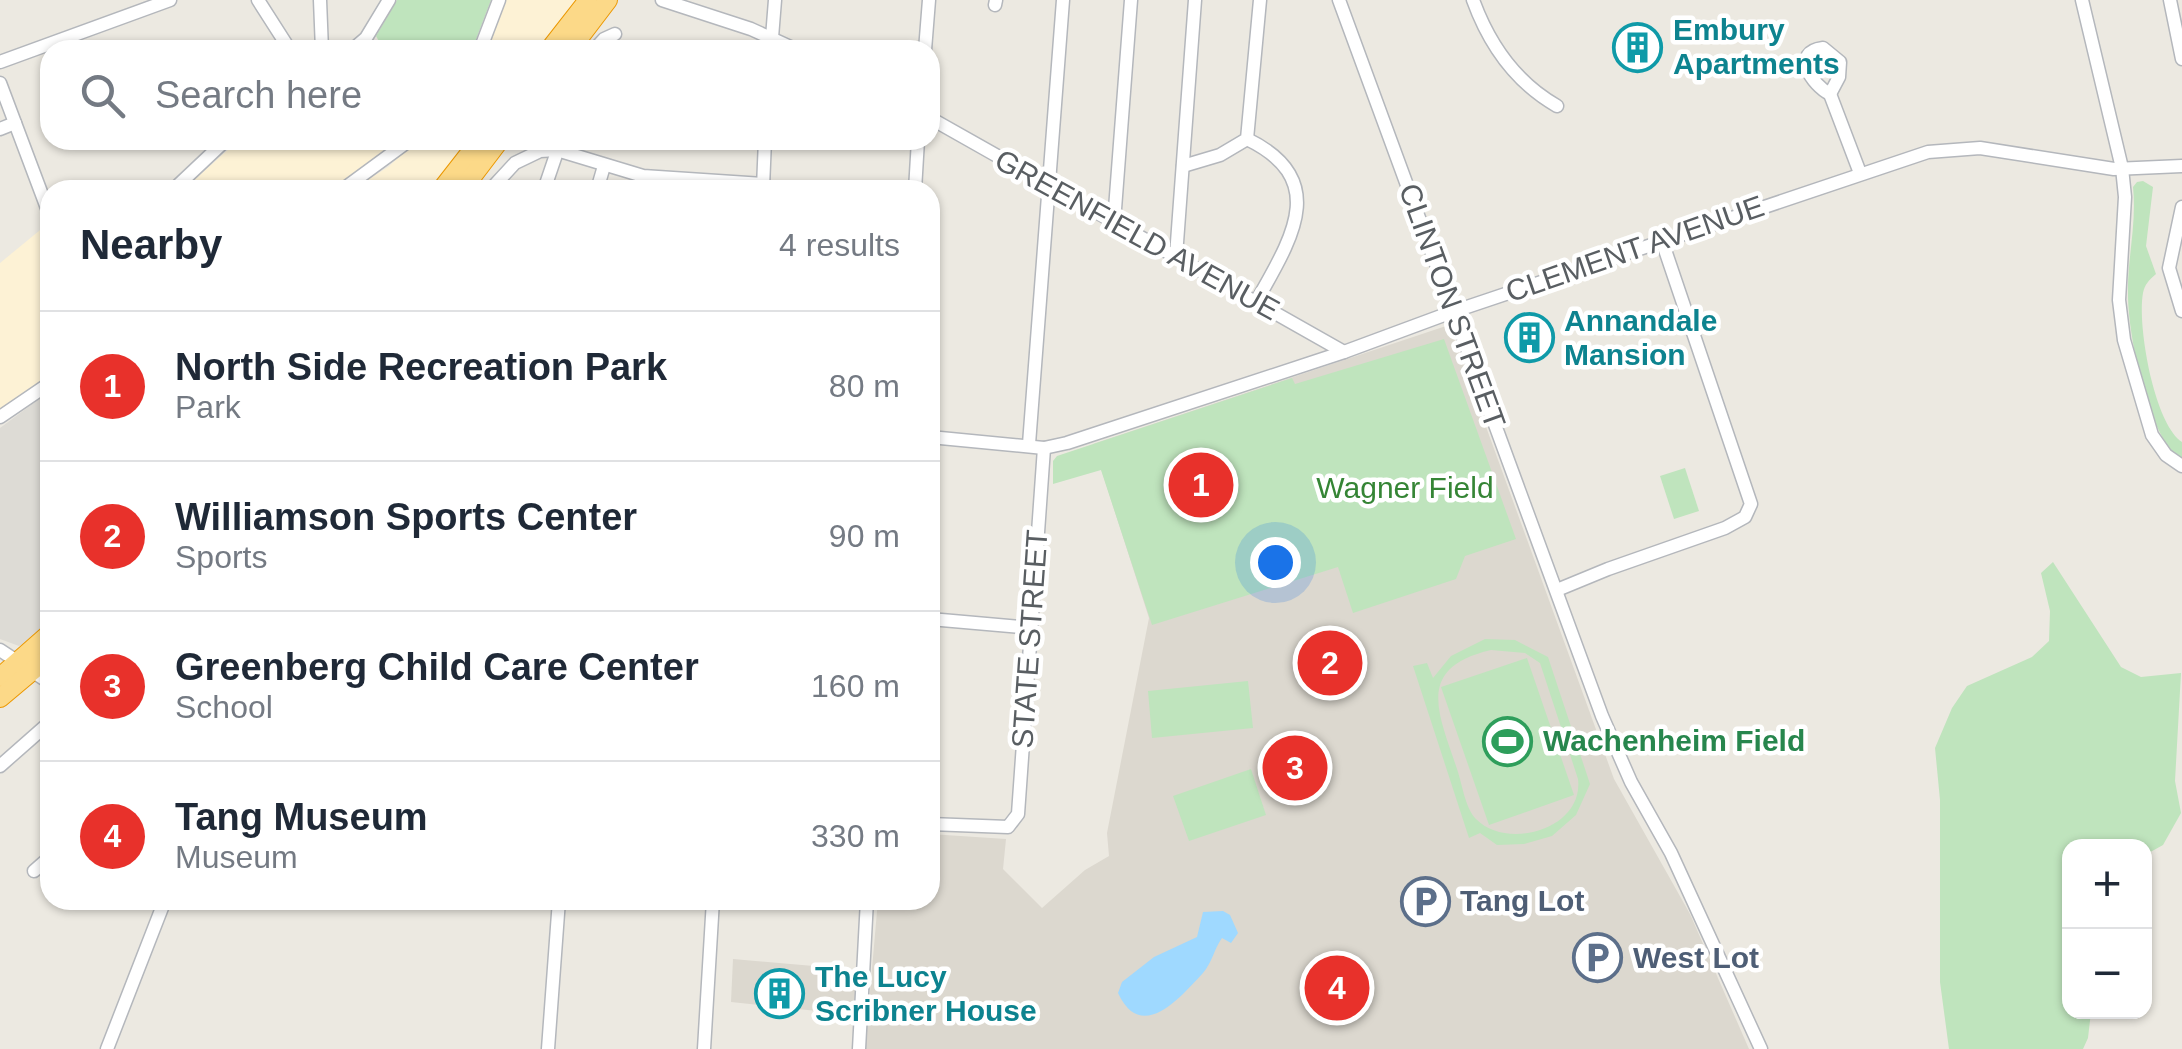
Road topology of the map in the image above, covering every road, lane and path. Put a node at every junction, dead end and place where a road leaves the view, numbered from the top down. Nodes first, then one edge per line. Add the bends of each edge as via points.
1 (170, 0) edge
2 (258, 0) edge
3 (320, 0) edge
4 (390, 0) edge
5 (498, 0) edge
6 (588, 0) edge
7 (608, 0) edge
8 (662, 0) edge
9 (775, 0) edge
10 (929, 0) edge
11 (1063, 0) edge
12 (1131, 0) edge
13 (1194, 0) edge
14 (1260, 0) edge
15 (1339, 0) edge
16 (1473, 0) edge
17 (2082, 0) edge
18 (2170, 0) edge
19 (614, 34) dead end
20 (60, 40) edge
21 (284, 40) edge
22 (322, 40) edge
23 (364, 40) edge
24 (484, 40) edge
25 (557, 40) edge
26 (578, 40) edge
27 (603, 40) edge
28 (762, 40) edge
29 (772, 40) edge
30 (927, 40) edge
31 (40, 47) edge
32 (2182, 59) edge
33 (0, 62) edge
34 (0, 83) edge
35 (1830, 94) dead end
36 (1557, 106) dead end
37 (15, 123) junction
38 (940, 124) edge
39 (0, 129) edge
40 (1247, 139) junction
41 (215, 150) edge
42 (396, 150) edge
43 (472, 150) edge
44 (492, 150) edge
45 (544, 150) edge
46 (557, 150) edge
47 (570, 150) edge
48 (765, 150) edge
49 (917, 150) edge
50 (604, 166) junction
51 (1182, 166) junction
52 (2182, 166) edge
53 (2122, 168) junction
54 (1860, 173) junction
55 (184, 180) edge
56 (356, 180) edge
57 (449, 180) edge
58 (470, 180) edge
59 (501, 180) edge
60 (547, 180) edge
61 (599, 180) edge
62 (687, 180) edge
63 (763, 180) edge
64 (916, 180) edge
65 (1049, 185) junction
66 (40, 189) edge
67 (2182, 207) edge
68 (1114, 222) junction
69 (1662, 240) junction
70 (1176, 256) junction
71 (1256, 302) junction
72 (2182, 311) edge
73 (1452, 312) junction
74 (1344, 352) junction
75 (40, 391) edge
76 (0, 417) edge
77 (940, 438) edge
78 (1029, 444) junction
79 (1044, 448) junction
80 (2182, 466) edge
81 (1557, 590) junction
82 (940, 620) edge
83 (1031, 628) junction
84 (40, 647) edge
85 (0, 650) edge
86 (40, 660) edge
87 (25, 667) junction
88 (0, 677) edge
89 (40, 677) edge
90 (0, 698) edge
91 (40, 731) edge
92 (0, 766) edge
93 (940, 824) edge
94 (40, 866) edge
95 (34, 871) dead end
96 (161, 910) edge
97 (558, 910) edge
98 (712, 910) edge
99 (866, 910) edge
100 (107, 1049) edge
101 (548, 1049) edge
102 (704, 1049) edge
103 (859, 1049) edge
104 (1760, 1049) edge

1 - 20 street
2 - 21 street
3 - 22 street
4 - 23 street
5 - 24 street
6 - 25 highway
7 - 26 highway
8 - 28 street
9 - 29 street
10 - 30 street
11 - 65 street
12 - 68 street
13 - 51 street
14 - 40 street
15 - 73 street, CLINTON STREET
16 - 36 street via 1505,62
17 - 53 street
18 - 32 street
19 - 27 street
31 - 33 street
34 - 37 street
35 - 54 street
37 - 39 street
37 - 66 street
38 - 65 street, GREENFIELD AVENUE
40 - 51 street
40 - 71 street via 1288,172 1299,212
41 - 55 street
42 - 56 street
43 - 57 highway
44 - 58 highway
45 - 59 street via 526,156
46 - 60 street
47 - 50 street
48 - 63 street
49 - 64 street
50 - 61 street
50 - 62 street
51 - 70 street
52 - 53 street, CLEMENT AVENUE
53 - 54 street, CLEMENT AVENUE via 1962,147
53 - 80 street via 2122,332 2152,436
54 - 69 street, CLEMENT AVENUE
65 - 68 street, GREENFIELD AVENUE
65 - 78 street
67 - 72 street via 2169,268
68 - 70 street, GREENFIELD AVENUE
69 - 73 street, CLEMENT AVENUE
69 - 81 street via 1751,504 1725,528
70 - 71 street, GREENFIELD AVENUE
71 - 74 street, GREENFIELD AVENUE
73 - 74 street, CLEMENT AVENUE
73 - 81 street, CLINTON STREET
74 - 79 street, CLEMENT AVENUE
75 - 76 street
77 - 78 street
78 - 79 street
79 - 83 street, STATE STREET
81 - 104 street, CLINTON STREET via 1631,782 1671,853
82 - 83 street
83 - 93 street, STATE STREET via 1018,814 1008,827
84 - 87 highway
85 - 87 street
86 - 87 highway
87 - 88 highway
87 - 89 street
87 - 90 highway
91 - 92 street
94 - 95 street
96 - 100 street
97 - 101 street
98 - 102 street
99 - 103 street

